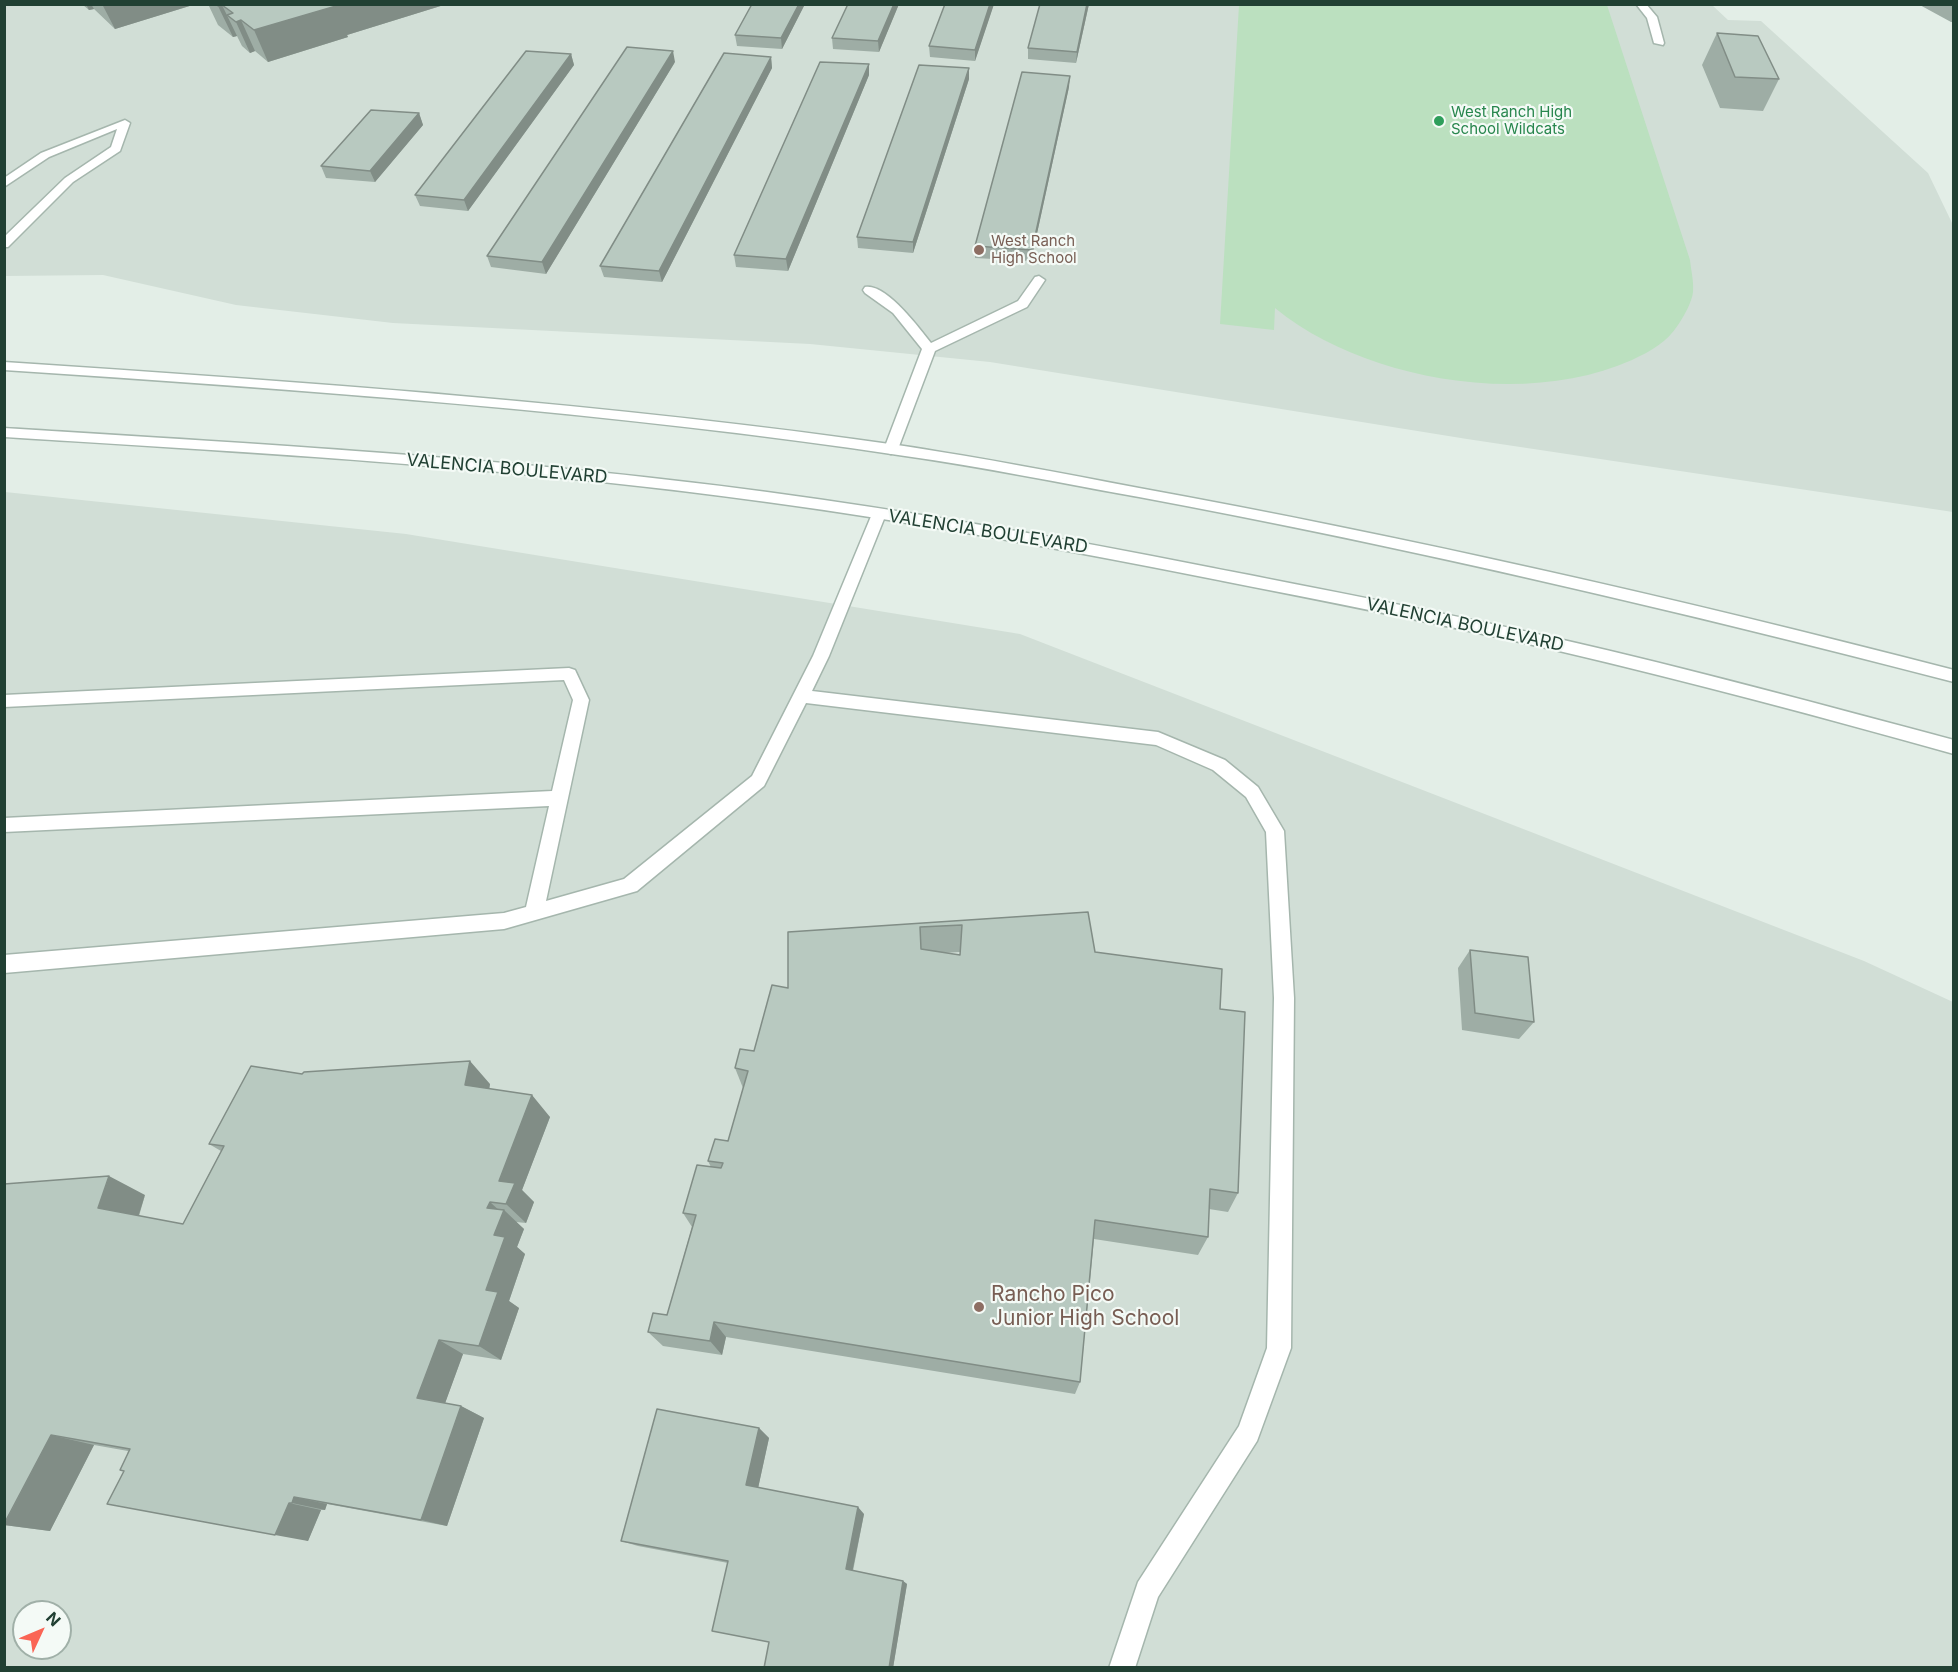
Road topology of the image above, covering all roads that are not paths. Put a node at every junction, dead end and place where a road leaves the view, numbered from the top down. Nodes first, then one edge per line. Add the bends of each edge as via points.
1 (1640, 4) edge
2 (1659, 43) dead end
3 (4, 184) edge
4 (4, 244) edge
5 (1039, 280) dead end
6 (869, 290) dead end
7 (929, 349) junction
8 (4, 366) edge
9 (4, 432) edge
10 (891, 449) junction
11 (879, 514) junction
12 (1953, 676) edge
13 (801, 696) junction
14 (4, 701) edge
15 (1953, 747) edge
16 (560, 798) junction
17 (4, 825) edge
18 (534, 913) junction
19 (4, 964) edge
20 (1122, 1668) edge

1 - 2 street via 1652,17
3 - 4 street via 64,146 125,123 116,149 69,180
5 - 7 street via 1023,304
6 - 7 street via 897,310
7 - 10 street
8 - 10 street via 419,394 644,416
9 - 11 street, VALENCIA BOULEVARD via 495,466 700,488
10 - 12 street via 1321,526 1540,573
11 - 13 street
11 - 15 street, VALENCIA BOULEVARD via 1075,546 1557,645
13 - 18 street via 758,781 630,885
13 - 20 street via 1158,739 1219,765 1252,792 1275,831 1284,998 1279,1348 1249,1433 1147,1591
14 - 16 street via 569,674 581,700
16 - 17 street
16 - 18 street
18 - 19 street via 504,921

